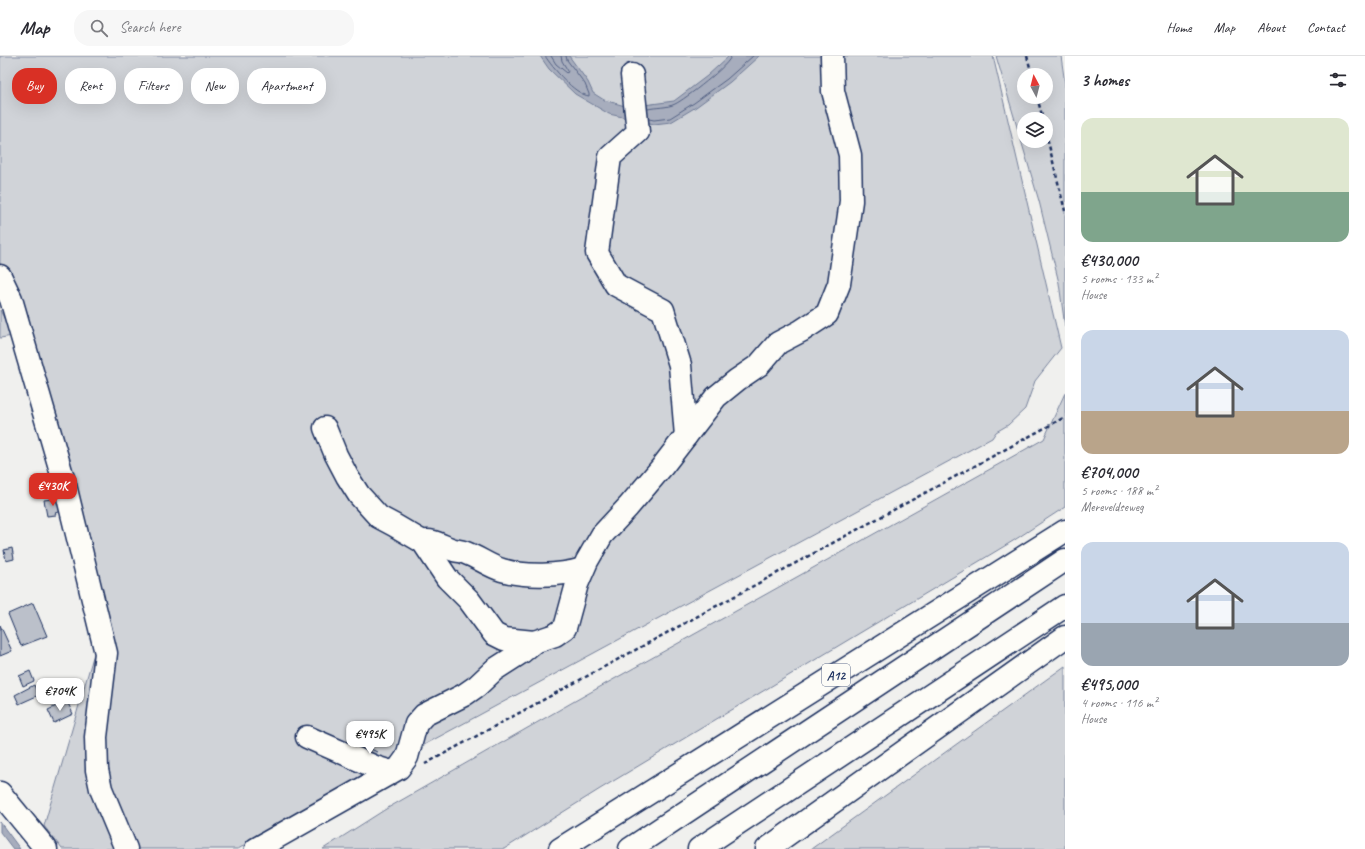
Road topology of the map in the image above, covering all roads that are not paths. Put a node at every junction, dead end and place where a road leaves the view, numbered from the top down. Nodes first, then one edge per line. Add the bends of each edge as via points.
1 (831, 56) edge
2 (632, 75) dead end
3 (0, 276) edge
4 (325, 428) dead end
5 (686, 436) junction
6 (1065, 531) edge
7 (423, 542) junction
8 (1065, 560) edge
9 (583, 569) junction
10 (1065, 606) edge
11 (1065, 637) edge
12 (534, 642) junction
13 (307, 737) dead end
14 (391, 772) junction
15 (0, 793) edge
16 (46, 849) edge
17 (126, 849) edge
18 (256, 849) edge
19 (560, 849) edge
20 (630, 849) edge
21 (699, 849) edge
22 (767, 849) edge

1 - 5 main road via 833,91 850,155 851,200 839,284 827,314 778,343 759,365 716,397
2 - 5 main road via 638,132 610,157 597,253 616,285 663,310 680,365
3 - 17 main road via 11,299 65,485 106,653 96,737 97,770 101,789
4 - 7 main road via 336,456 368,505 379,517
5 - 9 main road via 602,535
6 - 19 main road, A12
7 - 9 main road via 437,543 466,552 503,571 548,575
7 - 12 main road via 447,578 469,600 494,634 504,639
8 - 20 main road, A12
9 - 12 main road via 565,628
10 - 21 main road
11 - 22 main road
12 - 14 main road via 464,695 424,715 416,724 407,757 399,768
13 - 14 main road
14 - 18 main road
15 - 16 main road

